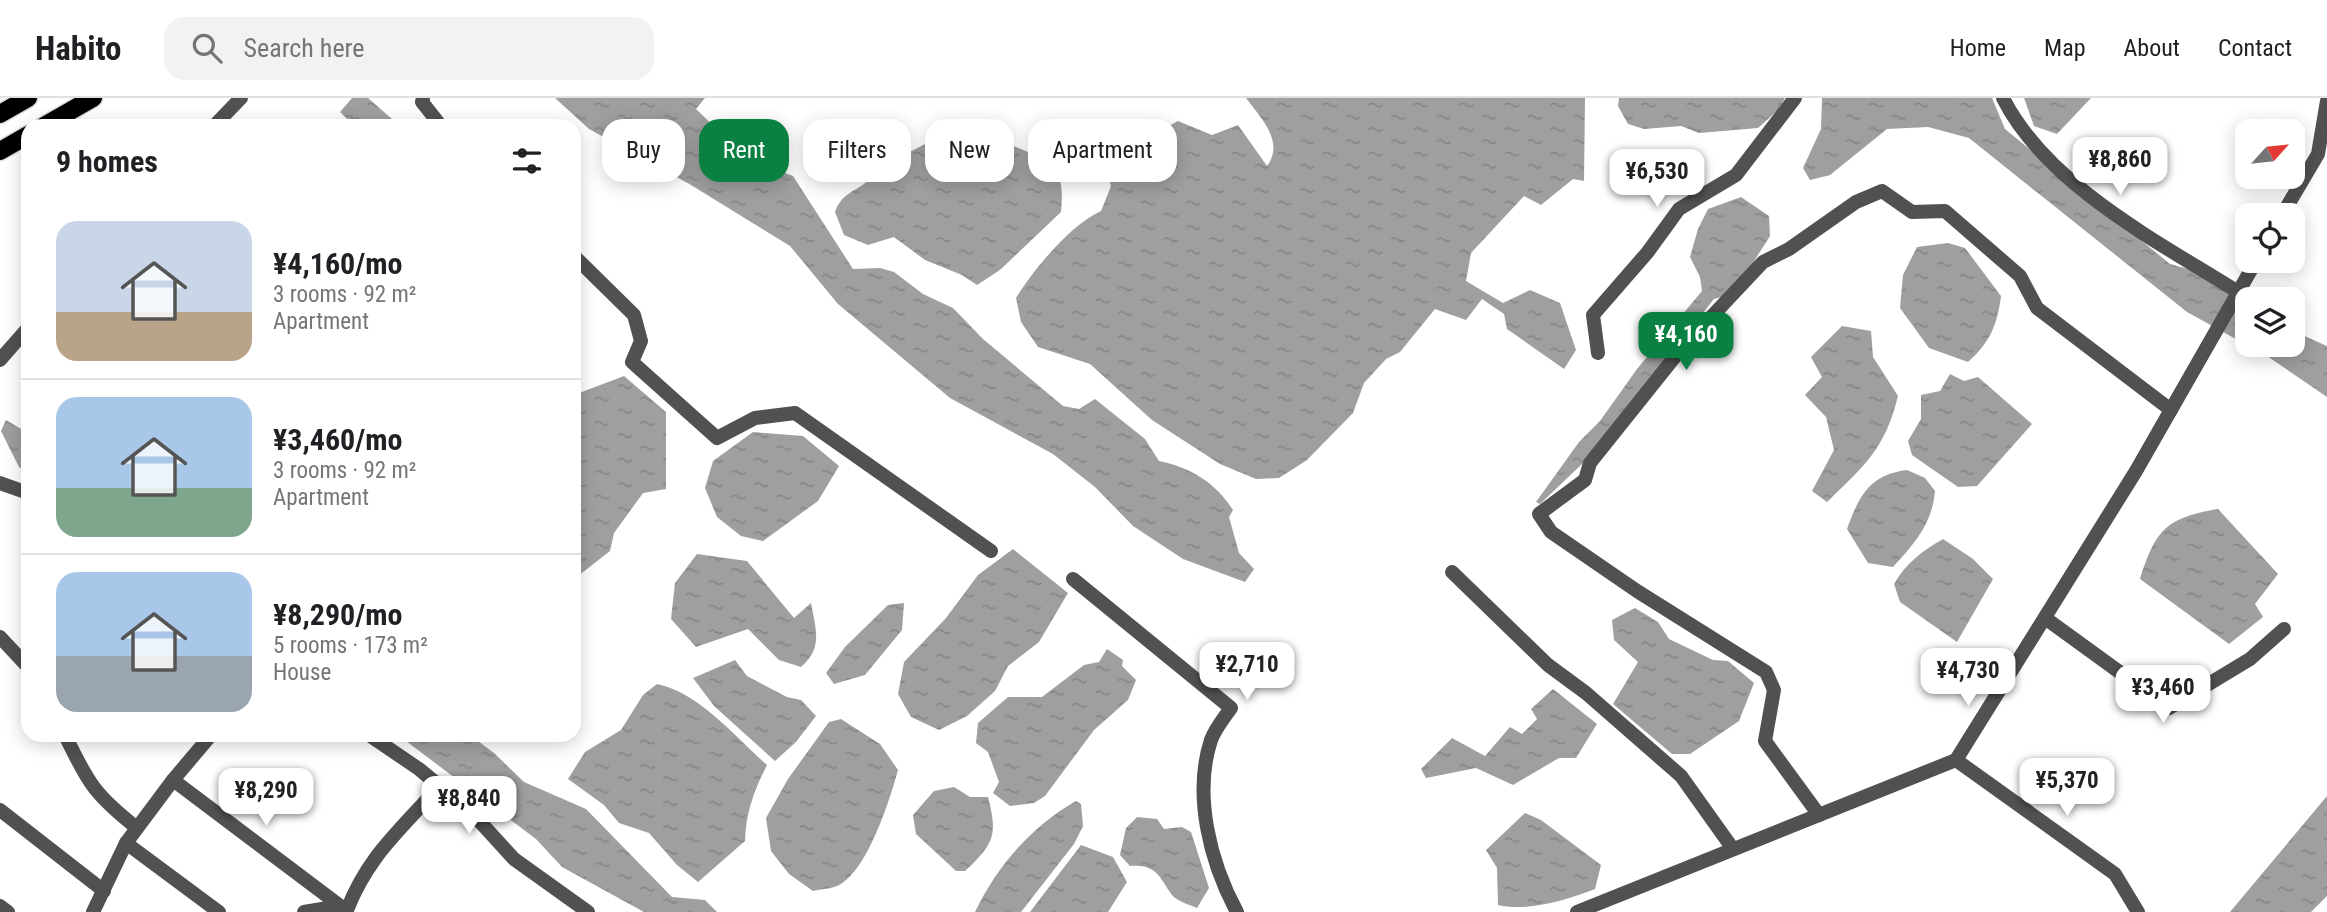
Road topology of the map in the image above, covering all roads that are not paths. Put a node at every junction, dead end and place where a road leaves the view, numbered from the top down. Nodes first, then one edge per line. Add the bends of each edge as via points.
1 (27, 98) edge
2 (93, 98) edge
3 (241, 98) edge
4 (423, 98) edge
5 (1795, 98) edge
6 (2003, 98) edge
7 (2327, 101) edge
8 (0, 112) edge
9 (56, 119) edge
10 (221, 119) edge
11 (435, 119) edge
12 (21, 139) edge
13 (0, 151) edge
14 (2289, 203) edge
15 (581, 263) edge
16 (2235, 290) edge
17 (2235, 297) edge
18 (21, 336) edge
19 (1598, 353) dead end
20 (0, 360) edge
21 (2171, 410) junction
22 (0, 483) edge
23 (21, 490) edge
24 (991, 551) dead end
25 (1452, 572) dead end
26 (1073, 579) dead end
27 (2045, 618) junction
28 (2284, 629) dead end
29 (0, 637) edge
30 (21, 660) edge
31 (68, 742) edge
32 (205, 742) edge
33 (379, 742) edge
34 (1956, 760) junction
35 (173, 780) junction
36 (439, 786) junction
37 (0, 810) edge
38 (1819, 815) junction
39 (137, 828) junction
40 (126, 843) junction
41 (1733, 849) junction
42 (104, 891) junction
43 (0, 906) edge
44 (345, 909) edge
45 (95, 911) edge
46 (8, 912) edge
47 (219, 912) edge
48 (304, 912) edge
49 (588, 912) edge
50 (1237, 912) edge
51 (1577, 912) edge
52 (2138, 912) edge

1 - 8 main road
2 - 9 main road
3 - 10 street
4 - 11 street
5 - 19 street via 1736,175 1679,209 1593,315
6 - 16 street via 2017,126 2096,202
7 - 14 street via 2318,154
12 - 13 main road
15 - 24 street via 634,315 641,341 632,362 717,438 755,418 795,413
17 - 21 street
18 - 20 street
21 - 27 street
21 - 38 street via 2037,308 2020,276 1945,211 1912,212 1882,191 1856,201 1763,262 1682,348 1590,463 1585,480 1539,514 1551,532 1766,672 1774,690 1765,741
22 - 23 street
25 - 41 street via 1548,665 1681,776
26 - 50 street via 1231,708 1212,738 1204,768 1204,809 1214,856
27 - 28 street via 2169,708 2250,659
27 - 34 street
29 - 30 street
31 - 39 street via 89,784
32 - 35 street
33 - 36 street
34 - 38 street
34 - 52 street via 2115,874
35 - 39 street
35 - 44 street
36 - 44 street via 385,842
36 - 49 street via 472,813 514,859
37 - 42 street
38 - 41 street
39 - 40 street
40 - 42 street
40 - 47 street
41 - 51 street
42 - 45 street
43 - 46 street
44 - 48 street

